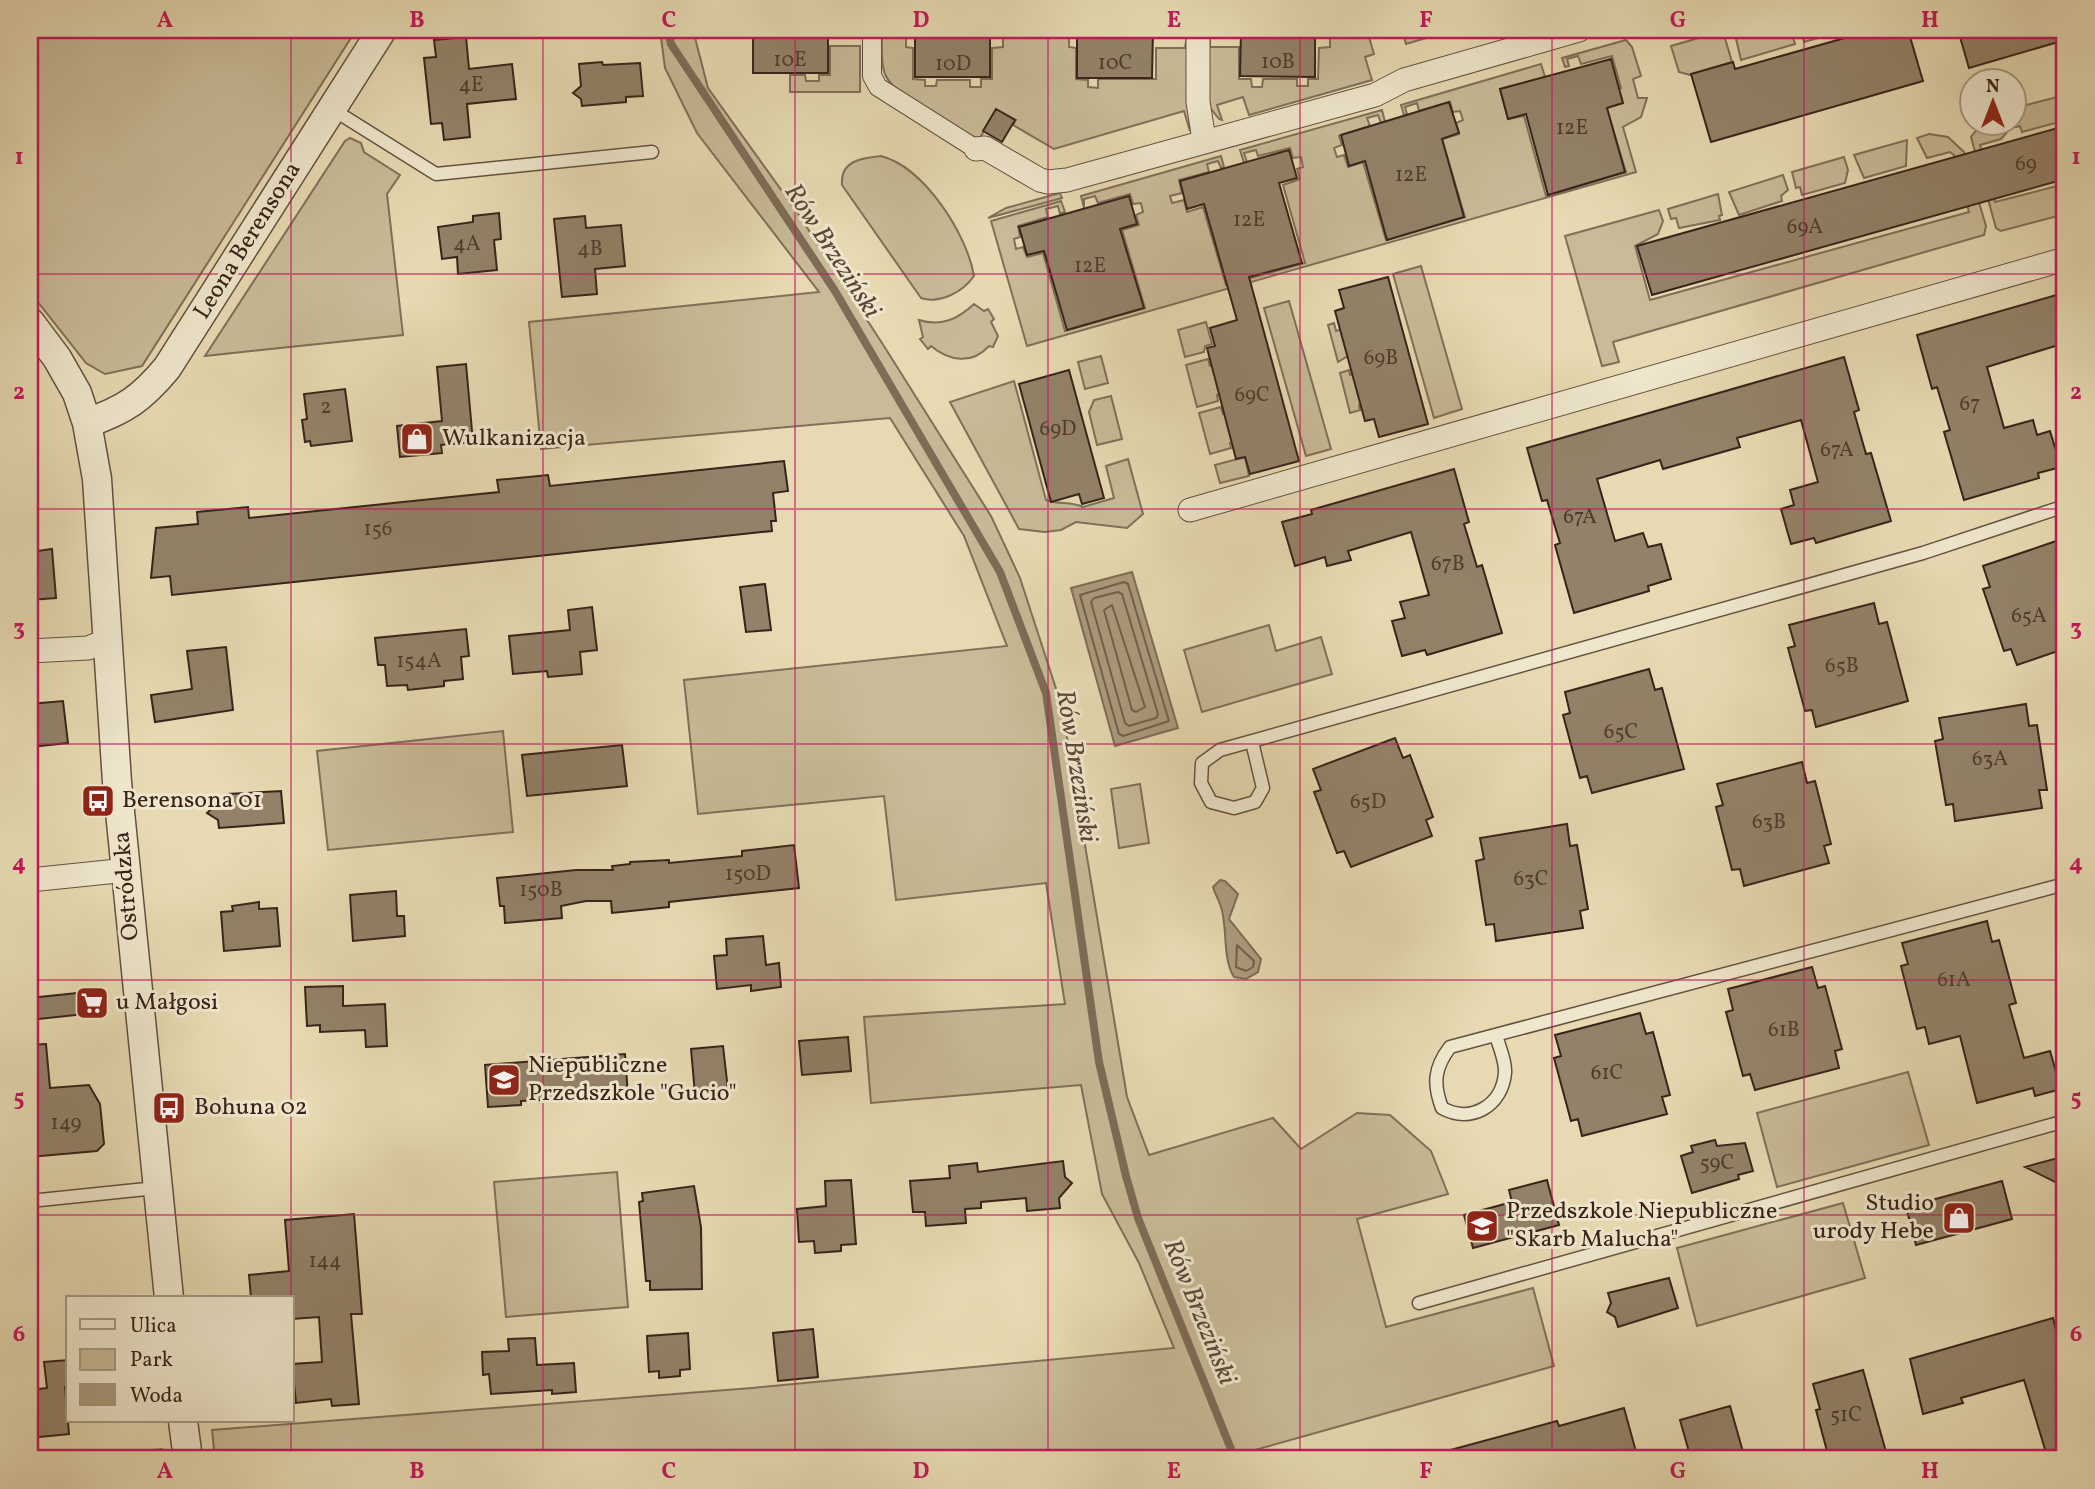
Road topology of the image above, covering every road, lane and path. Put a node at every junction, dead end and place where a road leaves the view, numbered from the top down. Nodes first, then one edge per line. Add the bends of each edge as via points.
1 (382, 30) edge
2 (872, 30) edge
3 (1198, 30) edge
4 (1579, 30) edge
5 (1549, 34) edge
6 (332, 109) junction
7 (1204, 140) junction
8 (976, 149) joint
9 (652, 152) dead end
10 (2065, 259) edge
11 (30, 322) edge
12 (87, 423) junction
13 (2065, 506) edge
14 (1189, 510) dead end
15 (106, 641) junction
16 (30, 651) edge
17 (1252, 742) junction
18 (127, 870) junction
19 (30, 880) edge
20 (2065, 884) edge
21 (1496, 1035) junction
22 (2065, 1121) edge
23 (156, 1188) junction
24 (30, 1201) edge
25 (169, 1296) edge
26 (1419, 1303) dead end
27 (183, 1422) edge
28 (188, 1459) edge

1 - 6 street, Leona Berensona
2 - 8 street via 872,76 878,87
3 - 7 street via 1198,102
4 - 5 street
5 - 7 street via 1404,80 1375,95
6 - 9 lane via 436,174
6 - 12 street, Leona Berensona via 167,368 128,406
7 - 8 street via 1048,182 985,148
10 - 14 street
11 - 12 street, Ostródzka via 64,370
12 - 15 street, Ostródzka via 98,490
13 - 17 lane via 1923,553
15 - 16 street via 88,648
15 - 18 street, Ostródzka
17 - 17 lane via 1220,750 1202,763 1201,783 1211,803 1234,808 1255,802 1264,788
18 - 19 street
18 - 23 street, Ostródzka
20 - 21 lane
21 - 21 lane via 1450,1047 1439,1061 1435,1079 1442,1108 1453,1114 1472,1114 1492,1106 1505,1071
22 - 26 lane
23 - 24 lane
23 - 25 street, Ostródzka
27 - 28 street

